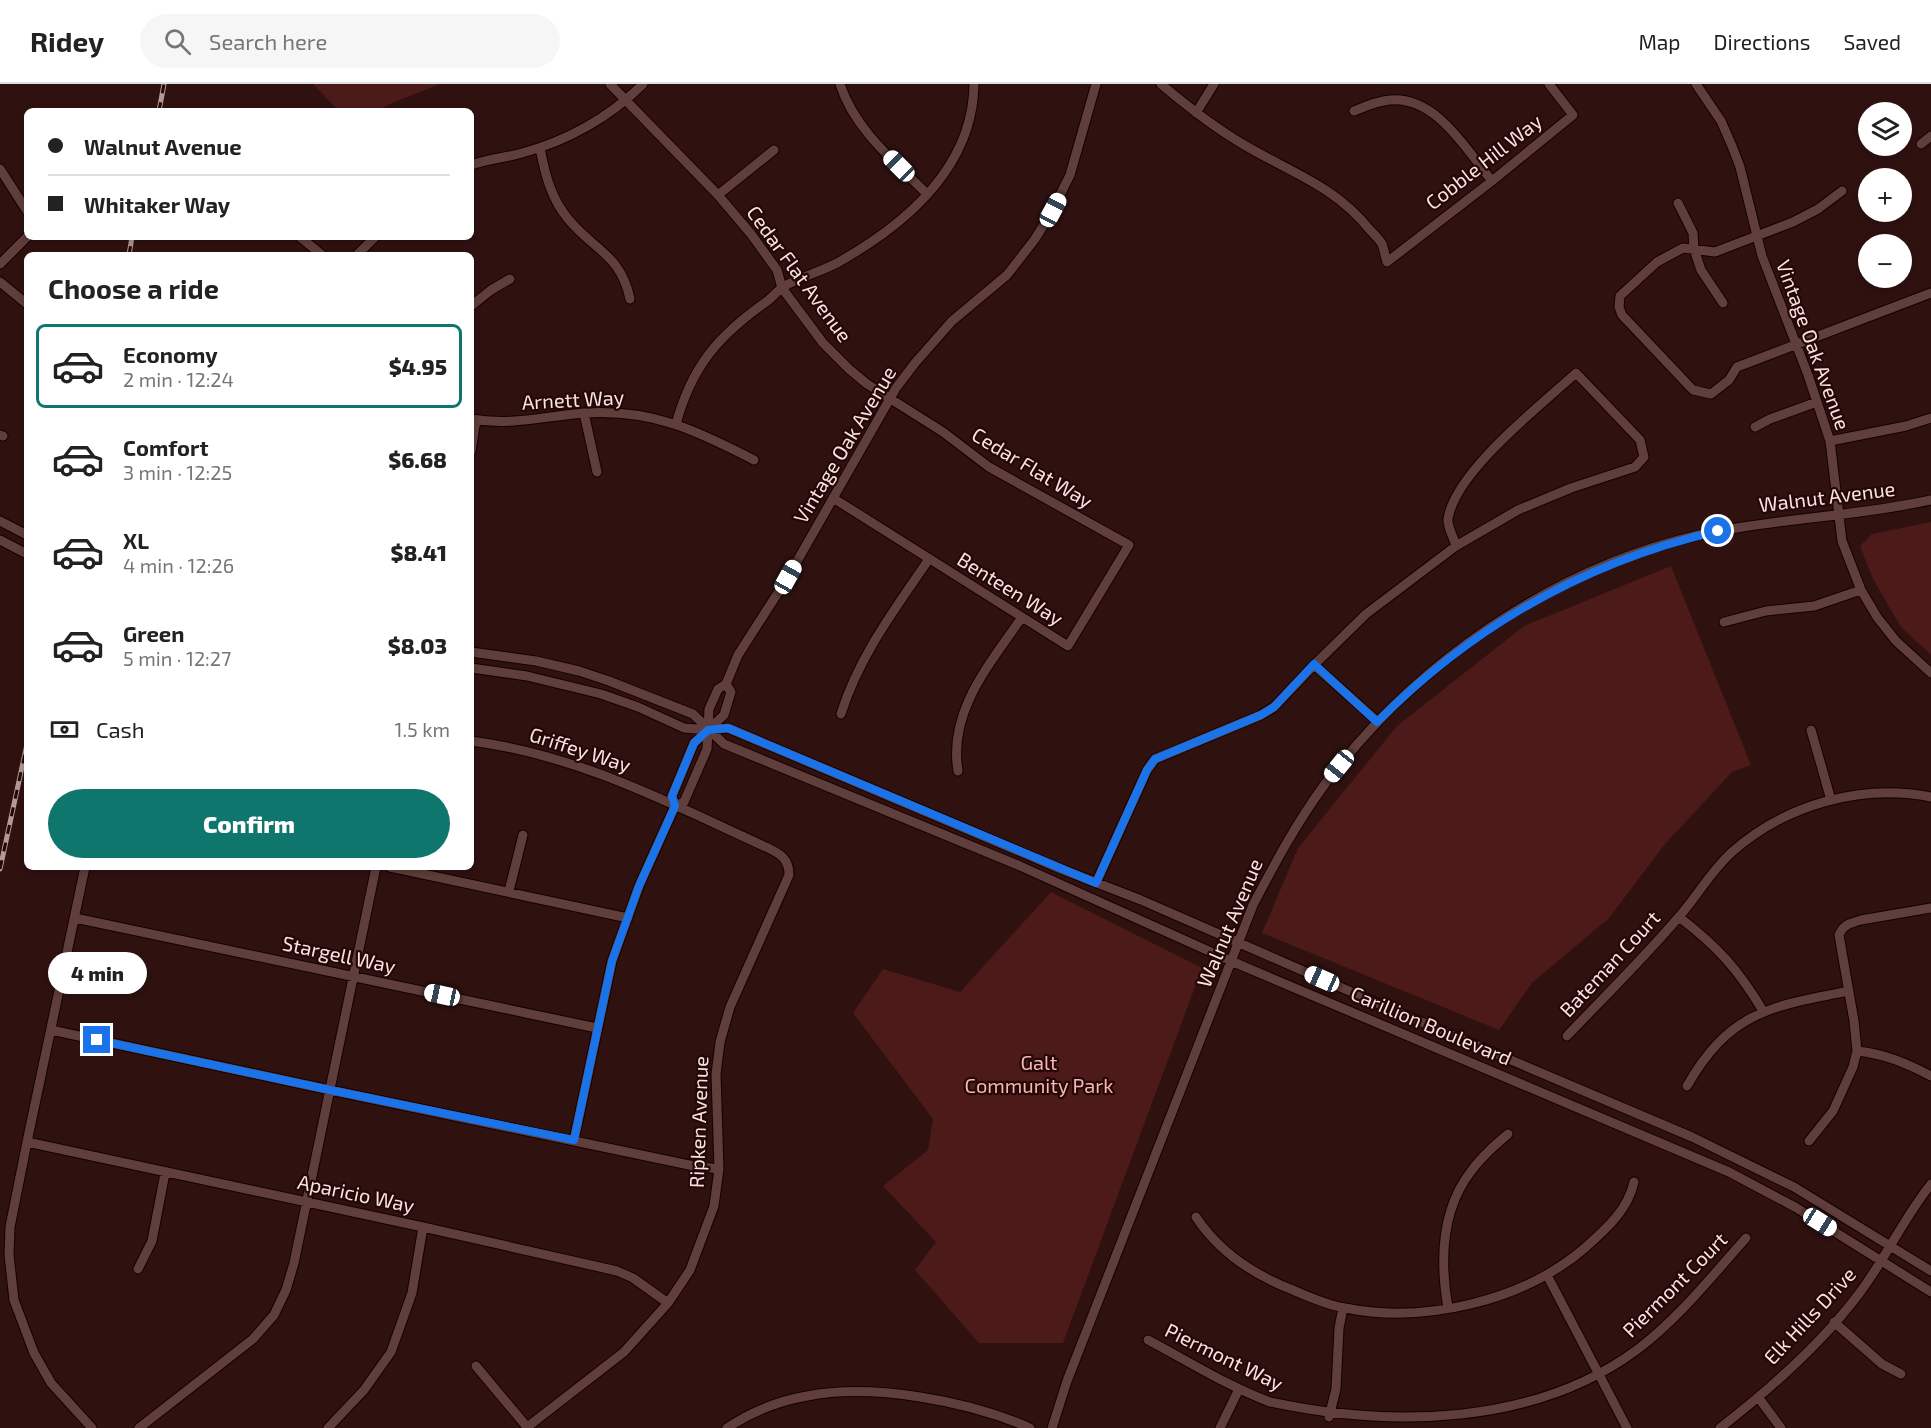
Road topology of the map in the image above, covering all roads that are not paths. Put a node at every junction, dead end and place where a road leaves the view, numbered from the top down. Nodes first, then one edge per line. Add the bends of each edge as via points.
1 (610, 84) edge
2 (643, 84) edge
3 (840, 84) edge
4 (974, 84) edge
5 (1096, 84) edge
6 (1161, 84) edge
7 (1214, 84) edge
8 (1549, 84) edge
9 (1696, 84) edge
10 (626, 101) junction
11 (1354, 111) dead end
12 (1196, 113) junction
13 (1931, 136) edge
14 (1921, 144) dead end
15 (540, 148) junction
16 (774, 150) dead end
17 (474, 164) edge
18 (0, 168) edge
19 (1492, 181) junction
20 (1842, 191) dead end
21 (927, 194) junction
22 (718, 195) junction
23 (1678, 203) dead end
24 (24, 205) edge
25 (1756, 235) junction
26 (24, 240) edge
27 (304, 240) edge
28 (372, 240) edge
29 (1694, 249) junction
30 (318, 252) edge
31 (360, 252) edge
32 (0, 264) edge
33 (510, 279) dead end
34 (0, 282) edge
35 (782, 288) junction
36 (1931, 293) edge
37 (630, 299) dead end
38 (24, 302) edge
39 (1723, 303) dead end
40 (474, 304) edge
41 (1796, 345) junction
42 (889, 399) junction
43 (1817, 402) junction
44 (584, 413) junction
45 (1931, 418) edge
46 (474, 419) edge
47 (676, 424) junction
48 (1755, 427) dead end
49 (1830, 441) junction
50 (754, 460) dead end
51 (597, 472) dead end
52 (833, 498) junction
53 (1931, 500) edge
54 (1839, 515) junction
55 (0, 521) edge
56 (24, 533) edge
57 (0, 540) edge
58 (1129, 545) joint
59 (1456, 546) junction
60 (24, 552) edge
61 (929, 559) junction
62 (1861, 590) junction
63 (1022, 618) junction
64 (1724, 622) dead end
65 (474, 652) edge
66 (1314, 664) junction
67 (474, 668) edge
68 (1931, 673) edge
69 (726, 684) junction
70 (841, 714) dead end
71 (1377, 722) junction
72 (708, 730) junction
73 (1811, 730) dead end
74 (474, 741) edge
75 (958, 771) dead end
76 (1931, 797) edge
77 (1831, 800) junction
78 (675, 806) junction
79 (524, 835) dead end
80 (84, 870) edge
81 (375, 870) edge
82 (405, 870) edge
83 (1096, 883) junction
84 (509, 891) junction
85 (1931, 908) edge
86 (75, 918) junction
87 (628, 918) junction
88 (1678, 918) junction
89 (1239, 941) junction
90 (1231, 961) junction
91 (354, 976) junction
92 (1849, 991) junction
93 (1763, 1011) junction
94 (597, 1028) junction
95 (51, 1030) junction
96 (1567, 1036) dead end
97 (1857, 1051) junction
98 (1931, 1077) edge
99 (1687, 1086) dead end
100 (330, 1090) junction
101 (1508, 1134) dead end
102 (574, 1140) junction
103 (1809, 1141) dead end
104 (27, 1142) junction
105 (719, 1169) junction
106 (165, 1173) junction
107 (1634, 1182) dead end
108 (1931, 1184) edge
109 (306, 1202) junction
110 (1196, 1217) dead end
111 (423, 1227) junction
112 (1746, 1238) dead end
113 (1890, 1246) junction
114 (1882, 1261) junction
115 (138, 1269) dead end
116 (1931, 1271) edge
117 (1547, 1275) junction
118 (1931, 1292) edge
119 (668, 1303) junction
120 (1343, 1308) junction
121 (1448, 1308) junction
122 (1834, 1322) junction
123 (1148, 1340) dead end
124 (476, 1366) dead end
125 (1901, 1374) dead end
126 (1598, 1376) junction
127 (1239, 1389) junction
128 (1758, 1397) junction
129 (1329, 1417) junction
130 (92, 1428) edge
131 (139, 1428) edge
132 (328, 1428) edge
133 (527, 1428) edge
134 (727, 1428) edge
135 (1030, 1428) edge
136 (1052, 1428) edge
137 (1220, 1428) edge
138 (1627, 1428) edge
139 (1720, 1428) edge
140 (1781, 1428) edge

1 - 10 street, Cedar Flat Avenue
2 - 10 street
3 - 21 street via 849,108 864,130
4 - 21 street via 972,112 963,141 949,168
5 - 42 street, Vintage Oak Avenue via 1070,175 1035,239 1005,277 938,336
6 - 12 street
7 - 12 street
8 - 19 street, Cobble Hill Way via 1573,115
9 - 25 street, Vintage Oak Avenue via 1721,121 1732,146
10 - 15 street via 586,127
10 - 22 street, Cedar Flat Avenue
11 - 19 street via 1390,100 1424,106 1444,123
12 - 19 street, Cobble Hill Way via 1331,193 1365,223 1382,244 1387,262
13 - 14 street
15 - 17 street
15 - 37 street via 558,206 578,231 611,258 625,281
16 - 22 street
18 - 24 street
20 - 25 street via 1793,222
21 - 35 street via 901,221 870,244
22 - 35 street, Cedar Flat Avenue via 777,270
23 - 29 street via 1693,233
25 - 29 street via 1715,252
25 - 41 street, Vintage Oak Avenue
26 - 32 street
27 - 30 street
28 - 31 street
29 - 39 street via 1701,270
29 - 41 street via 1683,248 1657,262 1620,296 1619,308 1693,390 1712,394 1737,367
33 - 40 street
34 - 38 street
35 - 42 street, Cedar Flat Avenue via 836,357
35 - 47 street via 716,344 692,380
36 - 41 street
41 - 43 street, Vintage Oak Avenue
42 - 52 street, Vintage Oak Avenue
42 - 58 street, Cedar Flat Way via 943,432 989,467
43 - 48 street
43 - 49 street, Vintage Oak Avenue
44 - 46 street, Arnett Way via 523,421
44 - 47 street, Arnett Way via 631,414
44 - 51 street
45 - 49 street
47 - 50 street, Arnett Way
49 - 54 street, Vintage Oak Avenue
52 - 61 street, Benteen Way
52 - 69 street, Vintage Oak Avenue via 738,655
53 - 54 street, Walnut Avenue
54 - 62 street, Vintage Oak Avenue via 1842,540
54 - 71 street, Walnut Avenue via 1787,519 1707,534 1596,570 1505,618 1465,645
55 - 56 street
57 - 60 street
58 - 63 street, Benteen Way via 1068,646
59 - 59 street via 1518,510 1570,488 1635,468 1644,457 1640,440 1576,373 1483,459 1469,477 1454,500 1448,522
59 - 66 street via 1366,614
61 - 63 street, Benteen Way
61 - 70 street via 863,659
62 - 64 street via 1814,606 1766,611
62 - 68 street, Vintage Oak Avenue via 1896,642
63 - 75 street via 965,706 956,742
65 - 72 street, Carillion Boulevard via 579,671 693,714
66 - 71 street
66 - 83 street via 1274,707 1261,715 1155,759
67 - 72 street, Carillion Boulevard via 527,676 601,694 684,728
69 - 72 street, Vintage Oak Avenue via 718,689 709,709
69 - 72 street, Vintage Oak Avenue via 731,692 724,715
71 - 89 street, Walnut Avenue via 1298,823
72 - 78 street via 707,749 684,802
72 - 78 street via 694,743 672,796
72 - 83 street, Carillion Boulevard via 728,728
72 - 90 street, Carillion Boulevard via 724,744 1020,866
73 - 77 street
74 - 78 street, Griffey Way via 552,757 626,783
76 - 77 street, Bateman Court via 1884,792
77 - 88 street, Bateman Court via 1775,821 1753,836 1710,875
78 - 87 street
78 - 105 street, Ripken Avenue via 766,847 783,856 789,865 789,875 730,1007 720,1042 716,1074
79 - 84 street
80 - 86 street
81 - 91 street
82 - 84 street
83 - 89 street, Carillion Boulevard
84 - 87 street
85 - 92 street via 1861,920 1842,928 1839,936
86 - 91 street, Stargell Way
86 - 95 street
87 - 94 street via 612,961
88 - 93 street via 1739,972
88 - 96 street, Bateman Court
89 - 90 street, Walnut Avenue
89 - 113 street, Carillion Boulevard via 1744,1161
90 - 114 street, Carillion Boulevard via 1729,1172
90 - 136 street, Walnut Avenue via 1067,1380
91 - 94 street, Stargell Way
91 - 100 street
92 - 93 street
92 - 97 street
93 - 99 street via 1723,1038
94 - 102 street
95 - 100 street
95 - 104 street
97 - 98 street via 1903,1061
97 - 103 street via 1833,1111
100 - 102 street
100 - 109 street
101 - 121 street via 1470,1172 1450,1214 1444,1239
102 - 105 street
104 - 106 street, Aparicio Way
104 - 130 street via 10,1227 14,1300 34,1353 51,1383
105 - 119 street, Ripken Avenue via 714,1206 702,1242 690,1270
106 - 109 street, Aparicio Way
106 - 115 street via 152,1241
107 - 117 street via 1627,1204 1609,1224 1580,1252
108 - 113 street, Elk Hills Drive
109 - 111 street, Aparicio Way
109 - 131 street via 294,1263 274,1315 253,1339
110 - 120 street via 1212,1239 1252,1270 1275,1283
111 - 119 street, Aparicio Way via 616,1270
111 - 132 street via 412,1293 391,1352 364,1390
112 - 126 street, Piermont Court via 1659,1332
113 - 114 street, Elk Hills Drive
113 - 116 street, Carillion Boulevard
114 - 118 street, Carillion Boulevard
114 - 122 street, Elk Hills Drive
117 - 121 street via 1500,1295
117 - 126 street
119 - 133 street, Ripken Avenue via 624,1352
120 - 121 street via 1391,1312
120 - 129 street via 1336,1389
122 - 125 street via 1882,1364
122 - 128 street, Elk Hills Drive
123 - 127 street, Piermont Way
124 - 133 street
126 - 129 street, Piermont Way via 1511,1411 1481,1418 1404,1425
126 - 138 street
127 - 129 street, Piermont Way
127 - 137 street
128 - 139 street, Elk Hills Drive
128 - 140 street
134 - 135 street via 764,1408 788,1401 860,1392 937,1401

